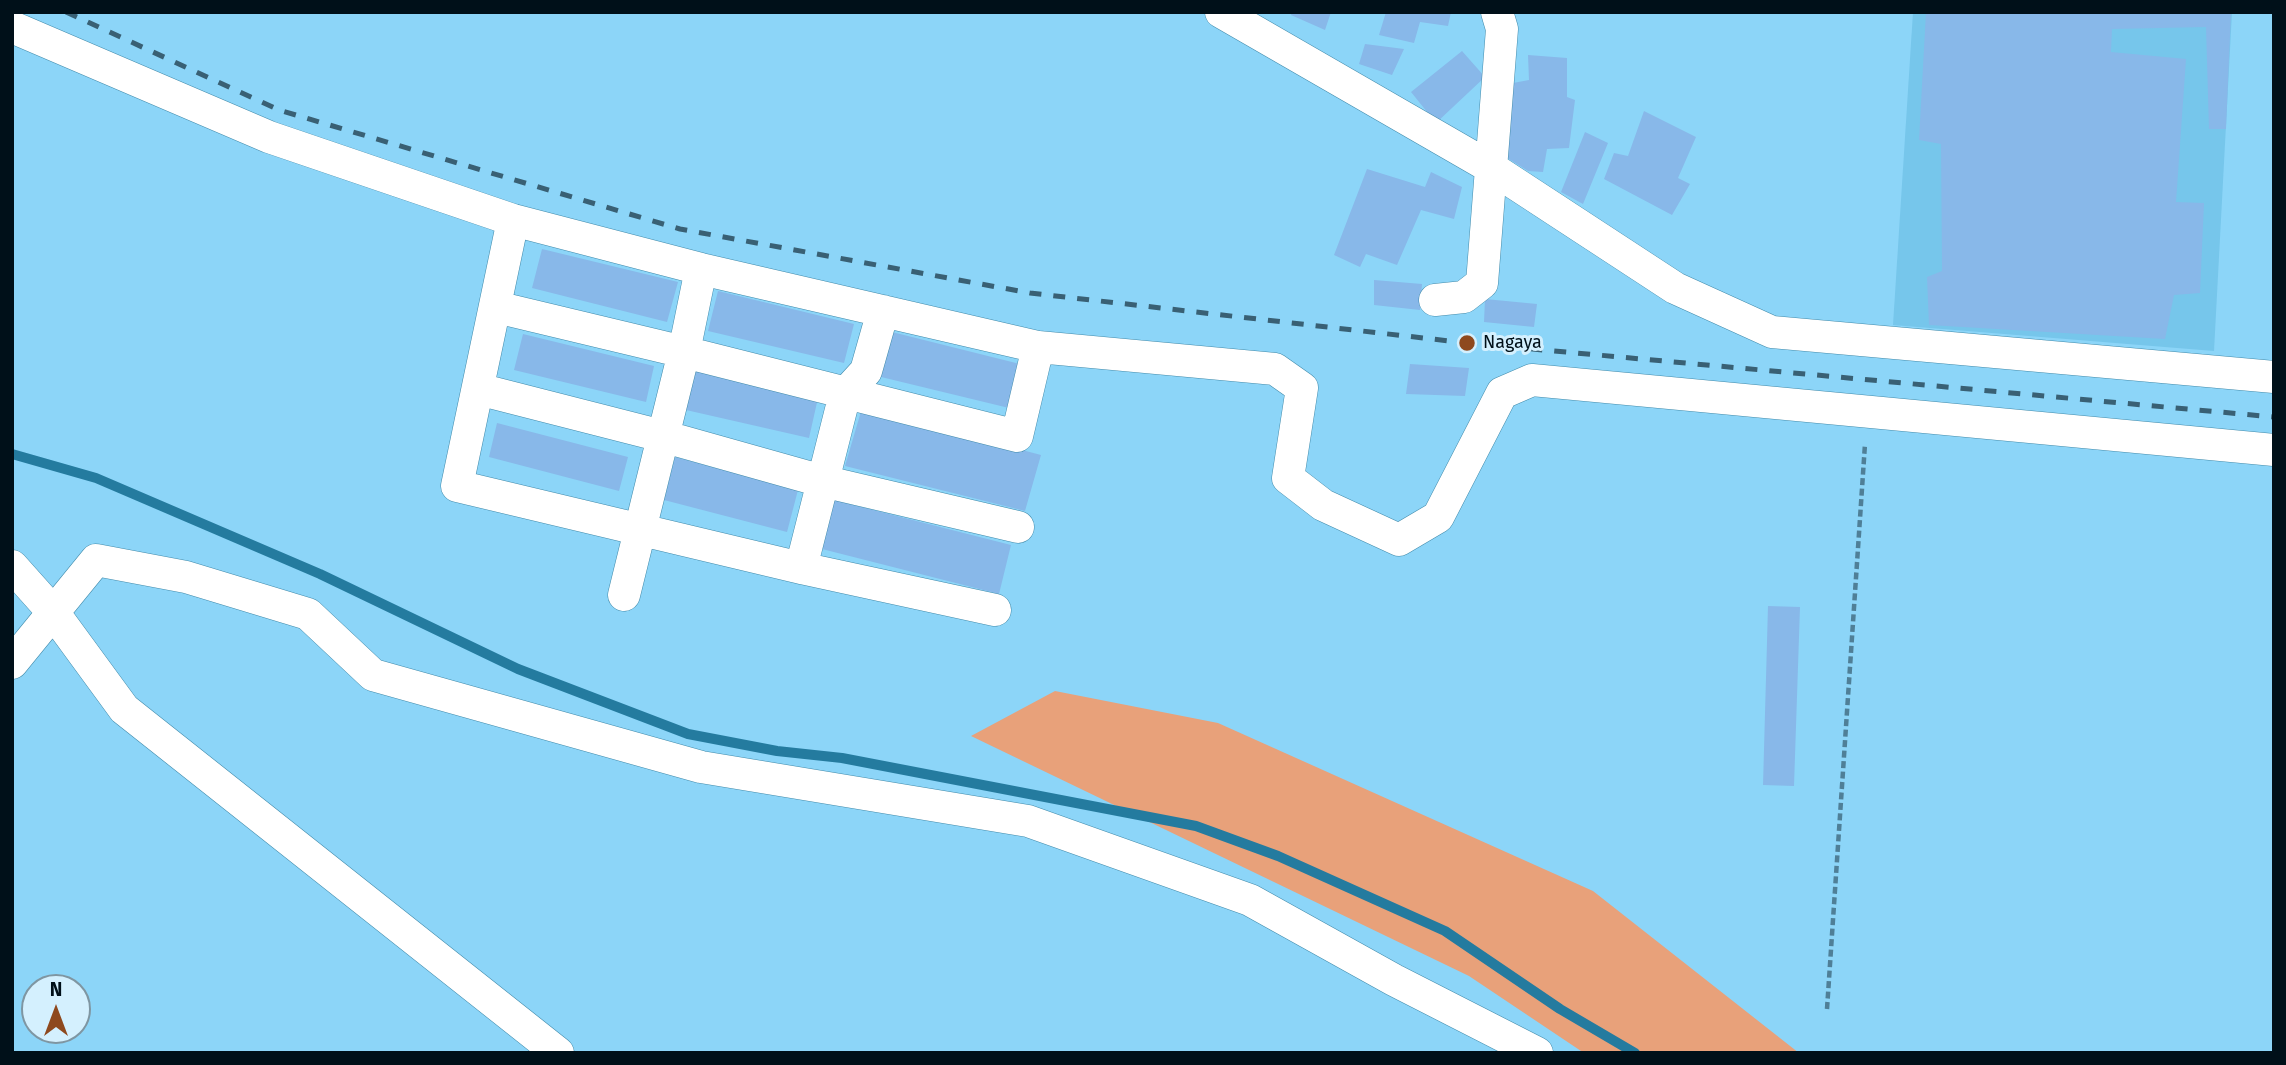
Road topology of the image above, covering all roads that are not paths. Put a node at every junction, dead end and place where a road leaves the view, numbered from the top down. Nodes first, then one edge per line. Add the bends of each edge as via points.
1 (1221, 12) edge
2 (1497, 12) edge
3 (12, 27) edge
4 (1490, 167) junction
5 (513, 220) junction
6 (701, 269) junction
7 (1435, 300) dead end
8 (496, 307) junction
9 (883, 312) junction
10 (1038, 347) junction
11 (684, 352) junction
12 (2274, 377) edge
13 (478, 389) junction
14 (845, 394) junction
15 (662, 436) junction
16 (2274, 450) edge
17 (822, 481) junction
18 (1018, 527) dead end
19 (640, 529) junction
20 (12, 566) edge
21 (801, 568) junction
22 (624, 595) dead end
23 (995, 610) dead end
24 (53, 612) junction
25 (12, 663) edge
26 (558, 1053) edge
27 (1537, 1053) edge

1 - 4 street
2 - 4 street via 1502,29
3 - 5 street via 269,137
4 - 7 street via 1482,283 1464,297
4 - 12 street via 1675,288 1772,332
5 - 6 street
5 - 8 street
6 - 9 street
6 - 11 street
8 - 11 street
8 - 13 street
9 - 10 street
9 - 14 street via 866,371
10 - 14 street via 1017,436
10 - 16 street via 1275,369 1302,388 1289,478 1322,505 1399,540 1438,517 1502,393 1532,380
11 - 14 street
11 - 15 street
13 - 15 street
13 - 19 street via 457,486
14 - 17 street
15 - 17 street
15 - 19 street
17 - 18 street
17 - 21 street
19 - 21 street
19 - 22 street
20 - 24 street
21 - 23 street
24 - 25 street
24 - 26 street via 124,709
24 - 27 street via 96,560 186,577 308,614 373,675 701,767 1028,821 1250,900

